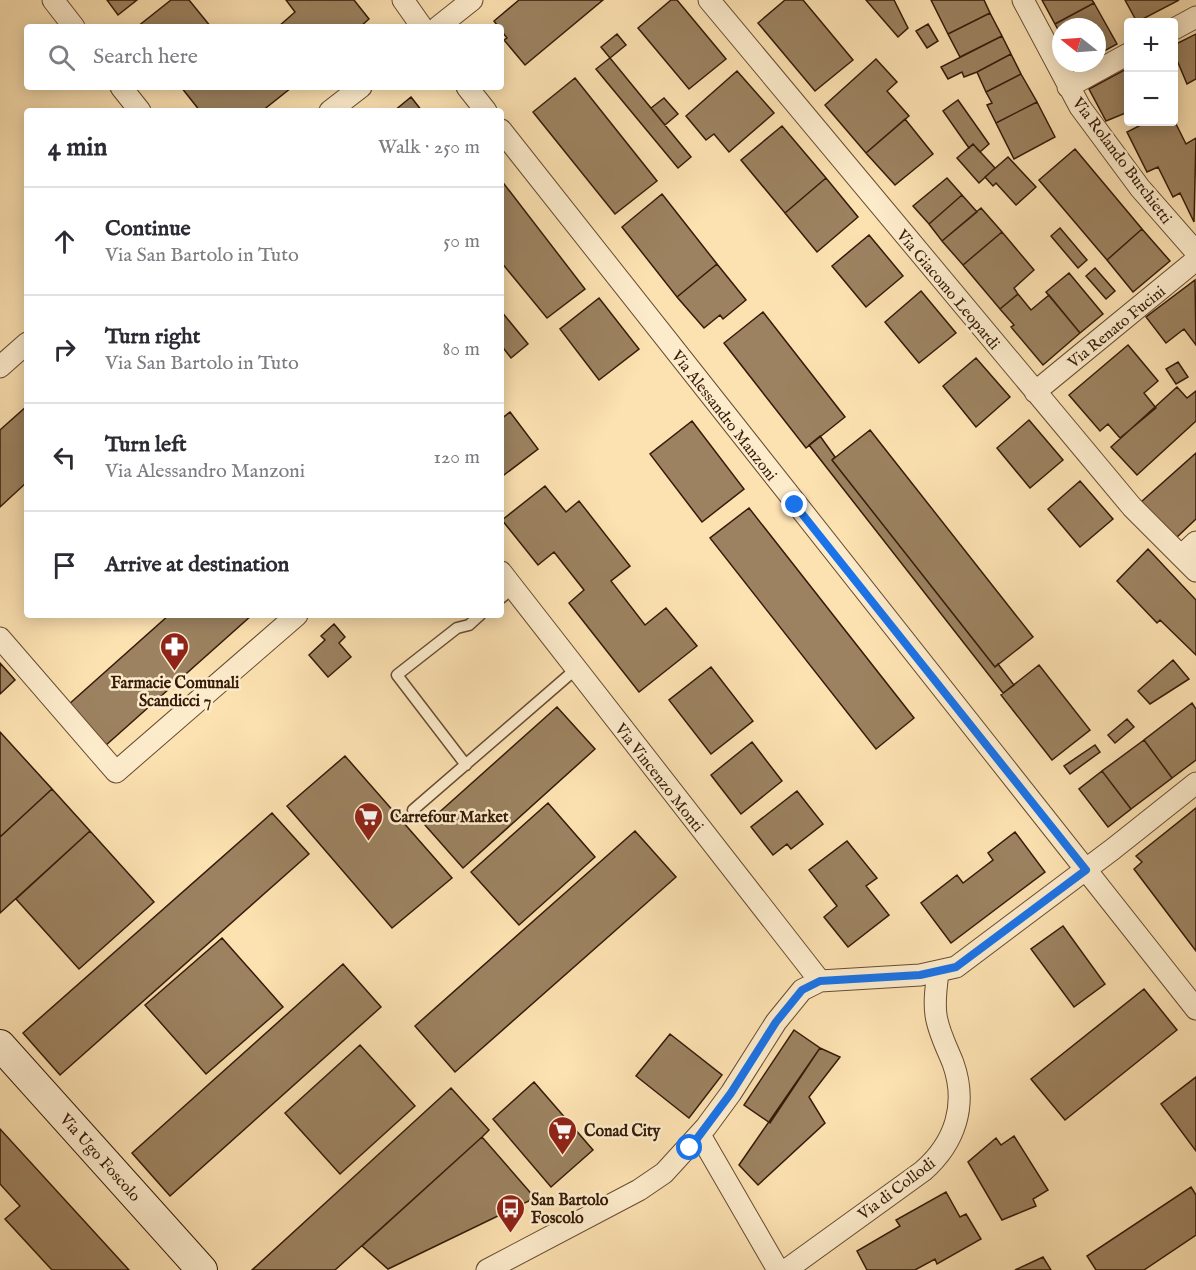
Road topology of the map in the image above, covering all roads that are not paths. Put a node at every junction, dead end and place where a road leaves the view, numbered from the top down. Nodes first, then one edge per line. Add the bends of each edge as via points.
1 (53, 0) edge
2 (403, 0) edge
3 (472, 0) edge
4 (709, 0) edge
5 (1023, 0) edge
6 (1196, 17) edge
7 (72, 24) edge
8 (420, 24) edge
9 (442, 24) edge
10 (1178, 26) edge
11 (1124, 56) edge
12 (1068, 87) junction
13 (123, 90) edge
14 (357, 90) edge
15 (469, 90) edge
16 (138, 108) edge
17 (334, 108) edge
18 (484, 108) edge
19 (504, 134) edge
20 (1196, 252) edge
21 (1196, 260) edge
22 (24, 346) edge
23 (0, 367) edge
24 (1035, 392) junction
25 (1188, 549) edge
26 (1196, 572) edge
27 (505, 586) edge
28 (294, 618) edge
29 (477, 618) edge
30 (0, 638) edge
31 (576, 669) junction
32 (466, 765) junction
33 (1196, 783) edge
34 (412, 810) dead end
35 (1086, 870) junction
36 (938, 973) junction
37 (820, 981) junction
38 (1196, 1009) edge
39 (0, 1045) edge
40 (700, 1135) junction
41 (202, 1270) edge
42 (487, 1270) edge
43 (778, 1270) edge
44 (786, 1270) edge

1 - 7 street
2 - 8 street
3 - 9 street
4 - 24 street, Via Giacomo Leopardi
5 - 12 street, Via Rolando Burchietti
6 - 10 street
11 - 12 street
12 - 20 street, Via Rolando Burchietti via 1140,188
13 - 16 street
14 - 17 street
15 - 18 street
19 - 35 street, Via Alessandro Manzoni
21 - 24 street, Via Renato Fucini
22 - 23 street
24 - 25 street, Via Giacomo Leopardi via 1132,507
25 - 26 street, Via Giacomo Leopardi
27 - 31 street, Via Vincenzo Monti
28 - 30 street via 116,772
29 - 32 lane via 457,628 396,675
31 - 32 lane
31 - 37 street, Via Vincenzo Monti
32 - 34 lane
33 - 35 street
35 - 36 street via 970,958
35 - 38 street, Via Alessandro Manzoni
36 - 37 street
36 - 44 street, Via di Collodi via 936,1015 959,1088 952,1137 923,1172
37 - 40 street via 802,990 783,1013
39 - 41 street, Via Ugo Foscolo
40 - 42 street via 677,1161 639,1190
40 - 43 street

